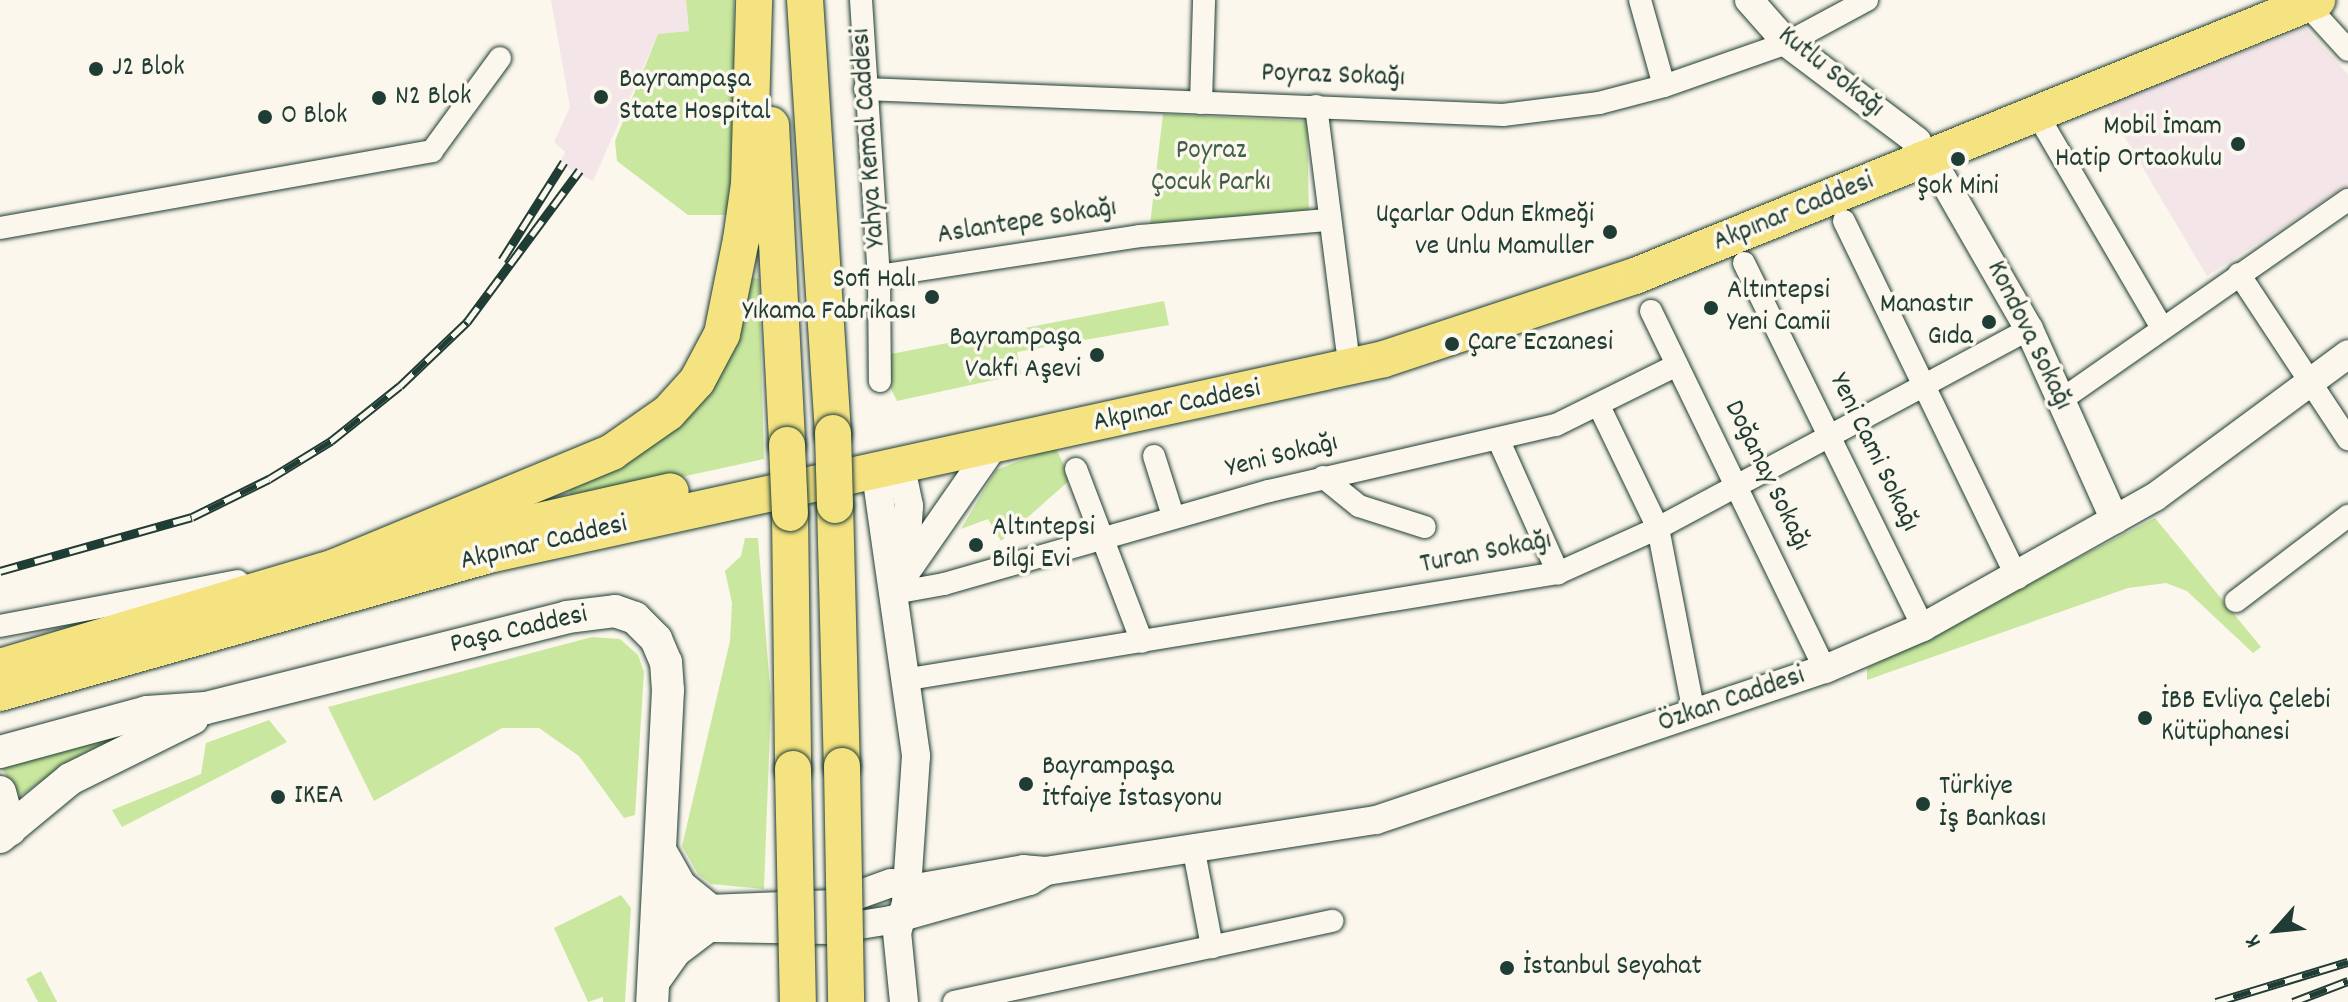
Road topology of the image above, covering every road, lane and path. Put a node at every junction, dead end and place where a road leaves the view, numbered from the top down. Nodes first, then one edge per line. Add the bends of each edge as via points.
1 (754, 0) edge
2 (760, 0) edge
3 (805, 0) edge
4 (861, 0) edge
5 (1204, 0) edge
6 (1640, 0) edge
7 (1749, 0) edge
8 (1867, 0) edge
9 (2266, 0) edge
10 (2308, 1) edge
11 (1787, 43) junction
12 (2348, 50) edge
13 (500, 58) dead end
14 (1664, 86) junction
15 (865, 89) junction
16 (1201, 103) junction
17 (1316, 106) junction
18 (2037, 114) junction
19 (1924, 149) junction
20 (2348, 200) edge
21 (1327, 220) junction
22 (1844, 221) dead end
23 (0, 228) edge
24 (1744, 263) dead end
25 (2239, 274) junction
26 (879, 276) junction
27 (1651, 311) dead end
28 (2162, 328) junction
29 (2029, 329) junction
30 (1347, 347) junction
31 (2348, 354) edge
32 (1677, 365) junction
33 (880, 381) dead end
34 (2309, 382) junction
35 (1923, 385) junction
36 (2061, 400) junction
37 (1599, 406) junction
38 (1831, 432) junction
39 (2348, 439) edge
40 (1499, 441) junction
41 (992, 448) junction
42 (1154, 456) dead end
43 (887, 463) junction
44 (1076, 469) dead end
45 (1323, 477) junction
46 (1738, 482) junction
47 (1173, 516) junction
48 (2348, 516) edge
49 (2115, 520) junction
50 (1425, 527) dead end
51 (1658, 528) junction
52 (1102, 538) junction
53 (335, 567) junction
54 (1558, 573) junction
55 (2017, 578) junction
56 (898, 584) junction
57 (2236, 601) dead end
58 (0, 626) edge
59 (1923, 627) junction
60 (1142, 642) junction
61 (87, 652) junction
62 (0, 667) edge
63 (1825, 669) junction
64 (903, 680) junction
65 (0, 693) edge
66 (206, 708) junction
67 (1694, 714) junction
68 (0, 752) edge
69 (0, 792) edge
70 (913, 804) junction
71 (5, 834) edge
72 (1193, 846) junction
73 (661, 848) junction
74 (1046, 871) junction
75 (905, 887) junction
76 (873, 889) junction
77 (658, 919) junction
78 (888, 919) junction
79 (710, 920) junction
80 (1332, 921) dead end
81 (1212, 947) junction
82 (652, 994) edge
83 (798, 1002) edge
84 (846, 1002) edge
85 (902, 1002) edge
86 (954, 1002) edge

1 - 53 main road via 749,184 739,252 722,334 697,381 668,413 612,452
2 - 83 main road, bridge via 784,318
3 - 84 main road, bridge via 833,433
4 - 15 street, Yahya Kemal Caddesi
5 - 16 street
6 - 14 street
7 - 11 street, Kutlu Sokağı
8 - 11 street, Poyraz Sokağı
9 - 19 main road, Akpınar Caddesi
10 - 12 street
10 - 18 main road, Akpınar Caddesi
11 - 14 street, Poyraz Sokağı
11 - 19 street, Kutlu Sokağı
13 - 23 street via 432,151
14 - 17 street, Poyraz Sokağı via 1599,103 1503,115
15 - 16 street, Poyraz Sokağı
15 - 26 street, Yahya Kemal Caddesi
16 - 17 street, Poyraz Sokağı
17 - 21 street
18 - 19 main road, Akpınar Caddesi
18 - 28 street
19 - 29 street, Kondova Sokağı
19 - 30 main road, Akpınar Caddesi via 1494,301
19 - 41 main road, Akpınar Caddesi via 1635,276 1384,359
20 - 25 street
21 - 26 street, Aslantepe Sokağı via 1140,236
21 - 30 street
22 - 35 street
24 - 38 street, Yeni Cami Sokağı
25 - 28 street
25 - 34 street
26 - 33 street, Yahya Kemal Caddesi
27 - 32 street, Doğanay Sokağı
28 - 36 street
29 - 35 street, Turan Sokağı
29 - 36 street, Kondova Sokağı
30 - 43 main road, Akpınar Caddesi
31 - 34 street, Özkan Caddesi
32 - 37 street, Yeni Sokağı
32 - 46 street, Doğanay Sokağı
34 - 39 street
34 - 49 street, Özkan Caddesi via 2155,497
35 - 38 street, Turan Sokağı
35 - 55 street
36 - 49 street, Kondova Sokağı
37 - 40 street, Yeni Sokağı
37 - 51 street
38 - 46 street, Turan Sokağı
38 - 59 street, Yeni Cami Sokağı
40 - 45 street, Yeni Sokağı
40 - 54 street
41 - 43 main road, Akpınar Caddesi
41 - 56 street
42 - 47 street
43 - 53 main road, Akpınar Caddesi via 605,503
43 - 56 street
43 - 61 main road, Akpınar Caddesi
44 - 52 street
45 - 47 street, Yeni Sokağı
45 - 50 street via 1359,506
46 - 51 street, Turan Sokağı
46 - 63 street, Doğanay Sokağı
47 - 52 street, Yeni Sokağı
48 - 57 street
49 - 55 street, Özkan Caddesi
51 - 54 street, Turan Sokağı
51 - 67 street
52 - 56 street, Yeni Sokağı
52 - 60 street
53 - 58 street via 152,595
53 - 61 main road, Akpınar Caddesi
54 - 60 street, Turan Sokağı
55 - 59 street, Özkan Caddesi
56 - 64 street
59 - 63 street, Özkan Caddesi
60 - 64 street, Turan Sokağı
61 - 62 main road, Akpınar Caddesi
61 - 65 main road, Akpınar Caddesi
63 - 67 street, Özkan Caddesi
64 - 70 street via 916,756
66 - 68 main road, Paşa Caddesi via 147,712
66 - 71 main road, Paşa Caddesi via 70,779
66 - 73 main road, Paşa Caddesi via 567,617 615,611 647,629 666,662
67 - 72 street, Özkan Caddesi via 1388,817
69 - 71 main road
70 - 75 street
70 - 76 street
72 - 74 street, Özkan Caddesi
72 - 81 street
73 - 77 main road, Paşa Caddesi
73 - 79 street
74 - 75 street, Özkan Caddesi via 1024,869 956,884
74 - 78 street, Özkan Caddesi via 1030,881
75 - 76 street, Özkan Caddesi via 891,883
75 - 78 street via 906,903
76 - 78 street via 867,907
76 - 79 street, Özkan Caddesi via 833,904
77 - 79 street
77 - 82 main road, Paşa Caddesi
78 - 79 street, Özkan Caddesi via 828,930
78 - 85 street via 886,991
79 - 82 street via 677,952
80 - 81 street
81 - 86 street

